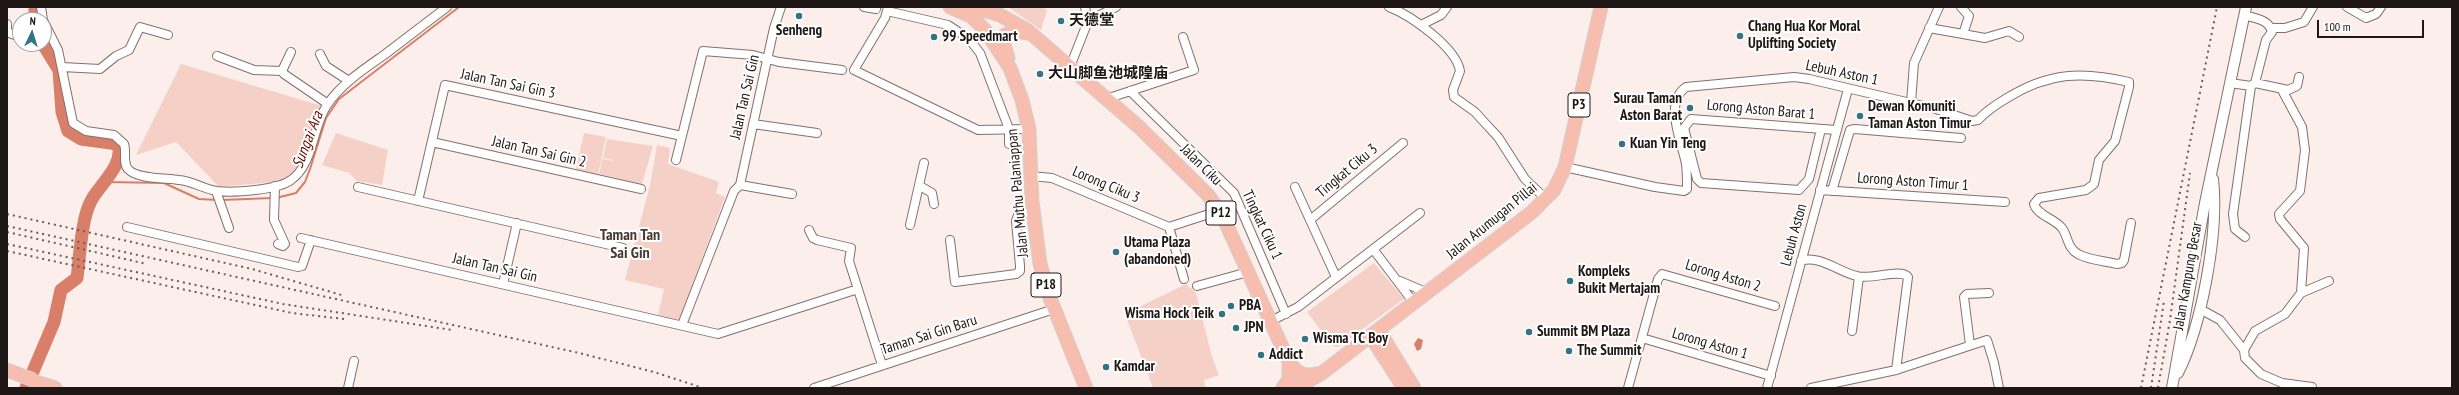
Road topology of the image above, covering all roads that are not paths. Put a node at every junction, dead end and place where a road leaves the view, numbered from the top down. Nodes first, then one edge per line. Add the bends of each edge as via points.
1 (447, 7) edge
2 (781, 7) edge
3 (864, 7) edge
4 (950, 7) edge
5 (1085, 7) edge
6 (1116, 7) edge
7 (1389, 7) edge
8 (1447, 7) edge
9 (1601, 7) edge
10 (1939, 7) edge
11 (1961, 7) edge
12 (2313, 7) edge
13 (2347, 7) edge
14 (2381, 7) edge
15 (977, 8) edge
16 (876, 9) dead end
17 (888, 9) edge
18 (2246, 11) edge
19 (1088, 20) junction
20 (7, 24) edge
21 (980, 24) junction
22 (1421, 25) junction
23 (1929, 28) junction
24 (2271, 28) junction
25 (12, 34) edge
26 (1032, 34) junction
27 (1963, 34) junction
28 (168, 35) dead end
29 (1183, 36) dead end
30 (2019, 37) dead end
31 (52, 38) edge
32 (291, 52) dead end
33 (320, 54) dead end
34 (217, 56) dead end
35 (768, 58) junction
36 (62, 67) junction
37 (1070, 67) junction
38 (1010, 68) junction
39 (842, 70) dead end
40 (282, 71) junction
41 (2299, 77) dead end
42 (349, 81) junction
43 (2230, 83) junction
44 (2253, 85) junction
45 (1848, 89) junction
46 (2282, 90) junction
47 (1130, 91) junction
48 (1106, 98) junction
49 (1911, 103) junction
50 (328, 104) junction
51 (753, 124) junction
52 (1009, 129) junction
53 (1029, 129) junction
54 (1821, 129) junction
55 (1836, 130) junction
56 (817, 133) dead end
57 (682, 136) junction
58 (1961, 138) dead end
59 (432, 142) junction
60 (1403, 143) dead end
61 (1009, 144) dead end
62 (676, 160) dead end
63 (924, 162) dead end
64 (1565, 167) junction
65 (2212, 168) junction
66 (1032, 176) junction
67 (740, 185) junction
68 (920, 186) junction
69 (358, 187) dead end
70 (1295, 187) dead end
71 (276, 188) junction
72 (641, 189) dead end
73 (1820, 190) junction
74 (1832, 191) junction
75 (217, 193) junction
76 (792, 194) dead end
77 (1546, 199) junction
78 (418, 201) junction
79 (2005, 202) dead end
80 (934, 204) dead end
81 (1219, 208) junction
82 (1033, 211) junction
83 (1420, 213) dead end
84 (1310, 220) junction
85 (517, 223) junction
86 (2131, 223) dead end
87 (910, 225) dead end
88 (127, 227) dead end
89 (1169, 227) junction
90 (229, 228) dead end
91 (809, 230) dead end
92 (2245, 237) dead end
93 (301, 238) dead end
94 (311, 240) junction
95 (950, 240) dead end
96 (278, 244) dead end
97 (622, 248) dead end
98 (1373, 249) junction
99 (1801, 261) junction
100 (1248, 272) junction
101 (1860, 277) junction
102 (1336, 278) junction
103 (1184, 279) dead end
104 (1399, 281) junction
105 (2329, 281) dead end
106 (503, 284) junction
107 (1197, 286) dead end
108 (858, 289) junction
109 (1428, 293) junction
110 (1989, 293) dead end
111 (2302, 293) junction
112 (1414, 303) junction
113 (1775, 306) dead end
114 (2200, 308) junction
115 (1054, 309) junction
116 (1286, 314) junction
117 (1271, 321) junction
118 (682, 325) junction
119 (1852, 331) dead end
120 (1375, 334) junction
121 (1642, 338) junction
122 (1970, 345) junction
123 (2244, 350) junction
124 (354, 361) dead end
125 (1289, 362) junction
126 (882, 365) junction
127 (7, 370) edge
128 (1896, 370) junction
129 (1322, 373) junction
130 (1770, 376) junction
131 (39, 384) edge
132 (2172, 386) edge
133 (2312, 387) edge
134 (55, 388) edge
135 (348, 388) edge
136 (814, 388) edge
137 (1086, 388) edge
138 (1283, 388) edge
139 (1298, 388) edge
140 (1404, 388) edge
141 (1414, 388) edge
142 (1628, 388) edge
143 (1767, 388) edge
144 (1810, 388) edge
145 (1998, 388) edge

1 - 42 street
2 - 35 street, Jalan Tan Sai Gin
3 - 16 street
4 - 21 main road via 965,13
5 - 19 street
6 - 19 street
7 - 22 street
8 - 22 street via 1441,15
9 - 64 main road, Jalan Arumugan Pillai / P3
10 - 23 street
11 - 27 street via 1969,16
12 - 24 street via 2304,22 2285,28
13 - 14 street via 2366,18 2376,14
15 - 21 main road via 989,15 990,20 987,25
15 - 26 main road, P12 via 1000,15
17 - 52 street via 948,25 969,39 980,53
17 - 52 street via 854,70 978,130
18 - 24 street
18 - 43 street, Jalan Kampung Besar
19 - 37 street
20 - 25 street via 7,32
21 - 38 main road, Jalan Muthu Palaniappan
22 - 77 street via 1448,49 1460,67 1460,74 1453,90 1454,97 1475,112 1498,137 1525,179
23 - 27 street
23 - 49 street via 1914,63
24 - 44 street via 2272,32 2266,40
26 - 37 main road, Jalan Ciku / P12
26 - 38 main road via 1016,30 1005,35 1004,45
27 - 30 street via 1985,38 2009,31
28 - 36 street via 140,28 129,50 116,56 100,69
29 - 47 street via 1194,70
31 - 36 street
32 - 40 street
33 - 42 street via 326,66
34 - 40 street via 254,70
35 - 39 street
35 - 51 street, Jalan Tan Sai Gin
35 - 57 street via 703,51
36 - 75 street via 73,123 86,131 114,135 124,144 125,164 129,171 151,177 185,180
37 - 48 main road, Jalan Ciku / P12
38 - 53 main road, Jalan Muthu Palaniappan / P18 via 1026,112
40 - 50 street via 304,90
41 - 46 street via 2294,88
42 - 50 street
43 - 44 street
43 - 65 street, Jalan Kampung Besar
44 - 46 street
44 - 92 street via 2233,214 2235,229
45 - 49 street, Lebuh Aston 1
45 - 55 street, Lebuh Aston
45 - 64 street, Lebuh Aston 1 via 1794,77 1686,87 1681,90 1676,111 1676,128 1686,164 1684,191
46 - 111 street via 2302,127 2305,150 2300,191 2279,214 2280,219 2304,248
47 - 48 street
47 - 116 street, Tingkat Ciku 1 via 1234,193
48 - 81 main road, Jalan Ciku / P12 via 1197,183
49 - 86 street, Lebuh Aston 1 via 1972,121 1978,120 2025,86 2048,79 2086,75 2129,82 2124,114 2115,141 2099,160 2094,184 2086,190 2039,198 2034,204 2037,210 2063,229 2074,252 2117,264 2124,260
50 - 71 street via 300,172 289,182
51 - 56 street
51 - 67 street, Jalan Tan Sai Gin
52 - 53 street
52 - 61 street
53 - 66 main road, Jalan Muthu Palaniappan / P18
54 - 54 street, Lorong Aston Barat 1 via 1809,179 1799,190 1701,183 1697,179 1684,128 1691,119
54 - 55 street, Lorong Aston Barat 1
55 - 73 street, Lebuh Aston
57 - 59 street, Jalan Tan Sai Gin 3 via 445,84
57 - 62 street
58 - 74 street via 1850,130
59 - 72 street, Jalan Tan Sai Gin 2
59 - 78 street, Jalan Tan Sai Gin 3
60 - 84 street, Tingkat Ciku 3
63 - 68 street
64 - 77 main road, Jalan Arumugan Pillai / P3 via 1554,190
65 - 114 street, Jalan Kampung Besar via 2215,204
65 - 132 street, Jalan Kampung Besar
66 - 82 main road, Jalan Muthu Palaniappan / P18
66 - 89 street, Lorong Ciku 3 via 1052,178
67 - 76 street
67 - 118 street, Jalan Tan Sai Gin via 734,191
68 - 80 street via 932,193
68 - 87 street
69 - 78 street
70 - 84 street
71 - 75 street
71 - 96 street via 274,220 286,244
73 - 74 street, Lorong Aston Timur 1
73 - 99 street, Lebuh Aston
74 - 79 street, Lorong Aston Timur 1
75 - 90 street
77 - 109 main road, Jalan Arumugan Pillai / P3
78 - 85 street
81 - 89 street via 1210,214
81 - 100 main road, Jalan Ciku / P12
82 - 95 street via 1018,215 1016,221 1020,266 1020,271 1016,274 955,282
82 - 115 main road, Jalan Muthu Palaniappan / P18 via 1040,264
83 - 98 street
84 - 102 street
85 - 97 street
85 - 106 street
88 - 94 street via 298,267 306,260
89 - 103 street
91 - 108 street via 817,240 851,248 849,261
93 - 94 street, Jalan Tan Sai Gin
94 - 106 street, Jalan Tan Sai Gin
98 - 102 street
98 - 104 street
99 - 101 street via 1815,260
99 - 130 street, Lebuh Aston
100 - 107 street
100 - 117 main road, Jalan Ciku / P12
101 - 119 street
101 - 128 street via 1876,278 1899,272 1908,276
102 - 116 street
104 - 109 street
104 - 112 street
105 - 111 street
106 - 118 street, Jalan Tan Sai Gin
108 - 118 street, Jalan Tan Sai Gin via 718,334
108 - 126 street
109 - 112 main road, Jalan Arumugan Pillai / P3
110 - 122 street via 1967,294 1964,297
111 - 123 street via 2285,314 2255,331
112 - 120 main road, Jalan Arumugan Pillai / P3
113 - 121 street, Lorong Aston 2 via 1662,274 1658,279
114 - 123 street via 2220,320
114 - 132 street, Jalan Kampung Besar via 2187,355
115 - 126 street, Taman Sai Gin Baru
115 - 137 main road, Jalan Muthu Palaniappan / P18
116 - 117 street
117 - 125 main road, Jalan Ciku / P12
120 - 129 main road, Jalan Arumugan Pillai / P3
120 - 140 main road
120 - 141 main road
121 - 130 street, Lorong Aston 1
121 - 142 street
122 - 128 street via 1953,353
122 - 145 street via 1987,340
123 - 133 street via 2245,358 2261,374 2282,383
124 - 135 street
125 - 129 main road via 1302,375
125 - 138 main road via 1289,380
126 - 136 street, Taman Sai Gin Baru
127 - 131 main road
128 - 144 street
129 - 139 main road, Jalan Arumugan Pillai / P3
130 - 143 street, Lebuh Aston
131 - 134 main road

